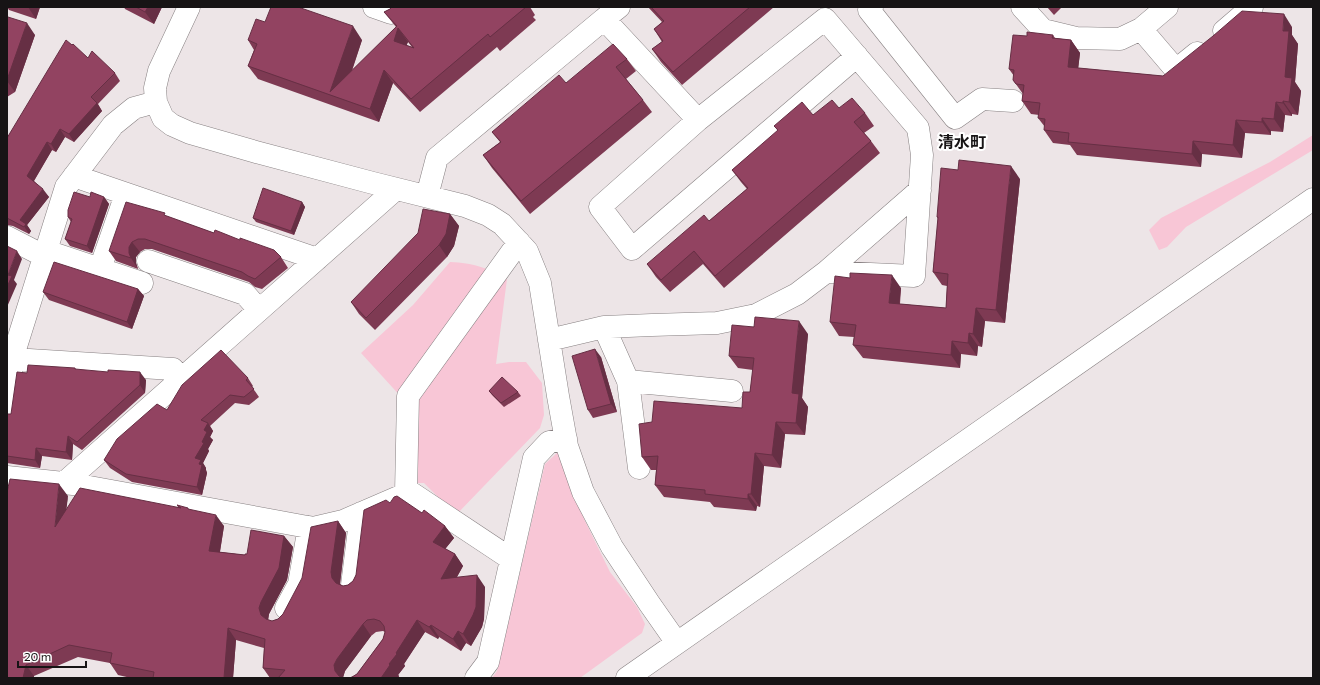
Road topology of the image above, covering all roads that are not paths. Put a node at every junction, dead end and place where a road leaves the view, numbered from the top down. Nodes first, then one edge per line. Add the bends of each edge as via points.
1 (189, 7) edge
2 (374, 7) edge
3 (398, 7) edge
4 (872, 7) edge
5 (1022, 7) edge
6 (1167, 7) edge
7 (1252, 7) edge
8 (612, 13) edge
9 (1141, 29) junction
10 (857, 56) junction
11 (1013, 101) dead end
12 (156, 102) junction
13 (698, 120) junction
14 (74, 176) junction
15 (396, 189) junction
16 (920, 190) junction
17 (126, 194) junction
18 (427, 196) junction
19 (1313, 199) edge
20 (7, 237) edge
21 (519, 242) junction
22 (45, 253) junction
23 (317, 259) junction
24 (148, 261) dead end
25 (100, 269) junction
26 (826, 272) junction
27 (142, 284) dead end
28 (259, 310) junction
29 (604, 327) junction
30 (549, 340) junction
31 (13, 359) junction
32 (182, 379) junction
33 (628, 381) junction
34 (732, 391) dead end
35 (7, 408) edge
36 (566, 439) junction
37 (639, 468) dead end
38 (7, 477) edge
39 (64, 483) junction
40 (406, 493) junction
41 (361, 513) junction
42 (309, 527) junction
43 (511, 559) junction
44 (352, 585) edge
45 (280, 620) edge
46 (677, 642) junction
47 (476, 678) edge
48 (627, 678) edge

1 - 12 street via 160,71 155,88
2 - 3 street via 391,13
4 - 11 street via 869,10 955,118 982,100
5 - 9 street via 1043,30 1076,38 1120,40
6 - 9 street
7 - 9 street via 1176,70
8 - 13 street
8 - 18 street via 437,158
10 - 13 street via 825,19
10 - 13 street via 632,249 600,207
10 - 16 street via 918,128 922,154
12 - 14 street via 134,108 113,126
12 - 15 street via 163,118 172,126 190,133
14 - 17 street
14 - 22 street via 66,187
15 - 18 street
15 - 23 street
16 - 26 street
16 - 26 street via 914,276
17 - 23 street
17 - 25 street
18 - 21 street via 488,215 502,224
19 - 46 street
20 - 22 street
21 - 30 street via 527,251 540,283
21 - 40 street via 408,396
22 - 25 street
22 - 31 street
23 - 28 street
24 - 28 street via 245,294
25 - 27 street
26 - 29 street via 797,294 756,315 717,324
28 - 32 street
29 - 30 street
29 - 33 street
30 - 36 street
31 - 32 street via 173,370
31 - 35 street
32 - 39 street
33 - 34 street
33 - 37 street
36 - 43 street via 549,442 534,458
36 - 46 street via 583,492 612,547
38 - 39 street
39 - 42 street
40 - 41 street
40 - 43 street via 410,492
41 - 42 street via 343,521
41 - 44 street
42 - 45 street via 299,584
43 - 47 street via 488,662
46 - 48 street

